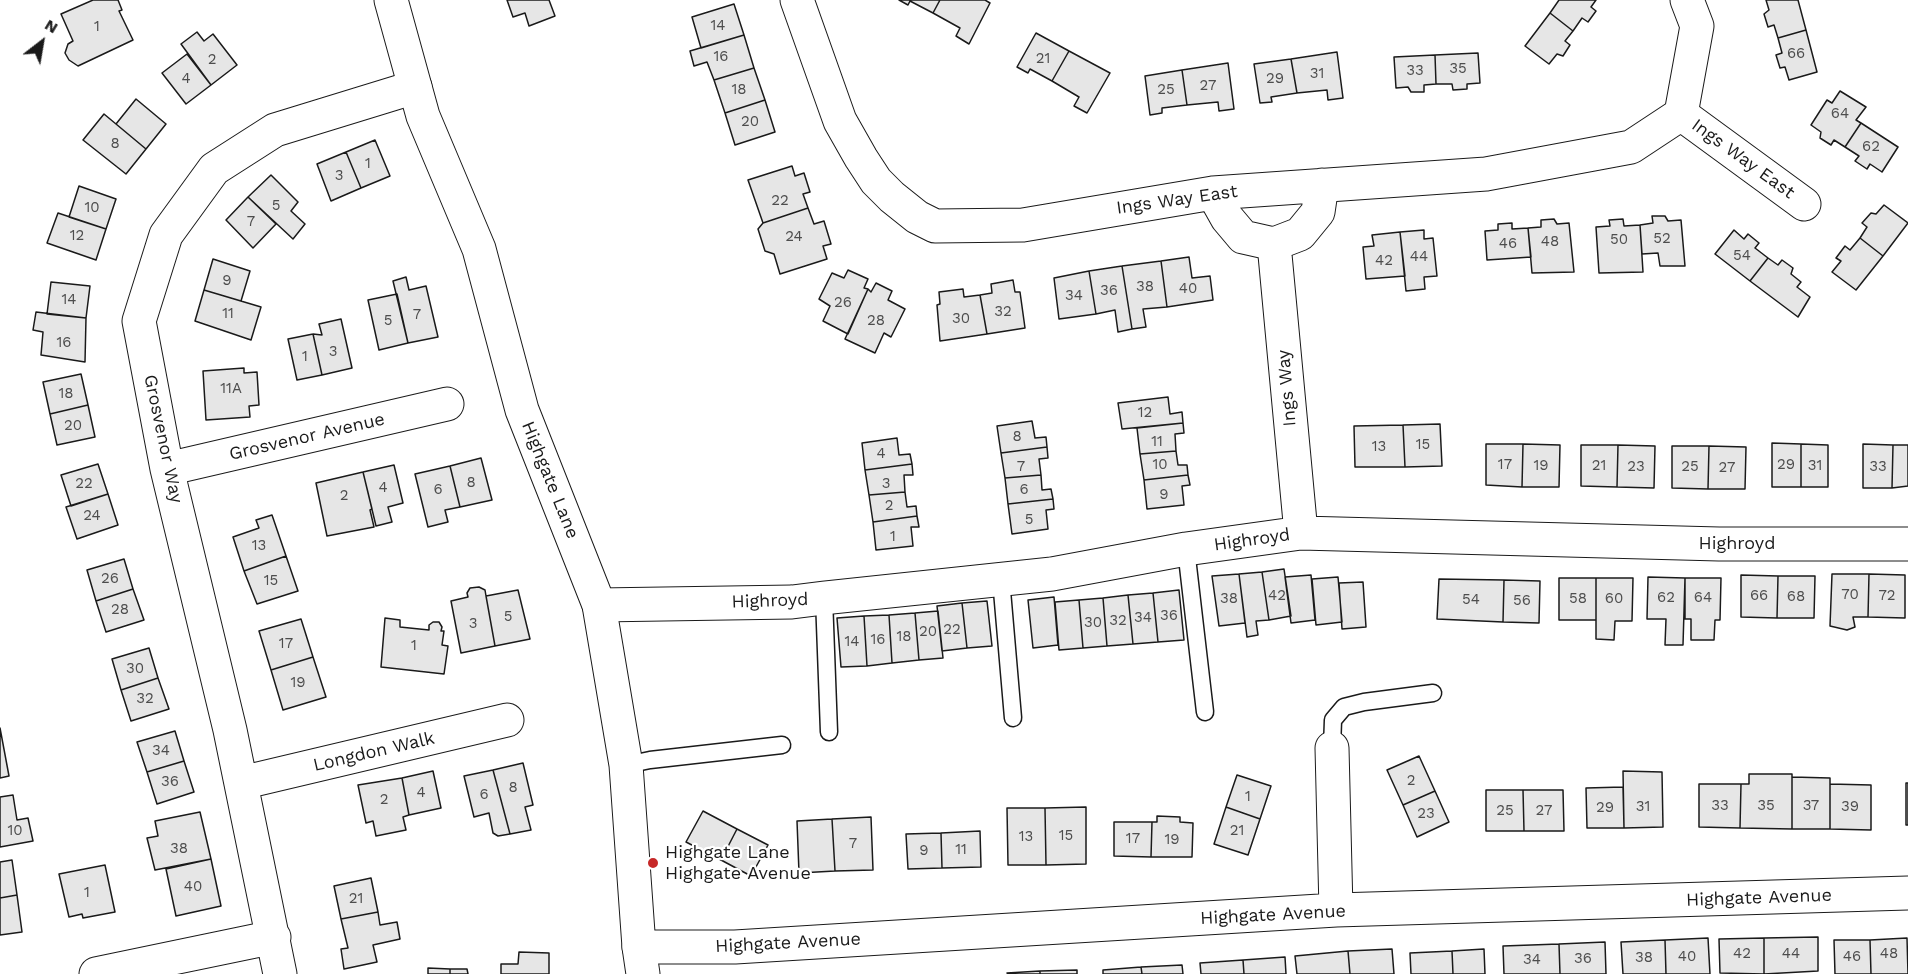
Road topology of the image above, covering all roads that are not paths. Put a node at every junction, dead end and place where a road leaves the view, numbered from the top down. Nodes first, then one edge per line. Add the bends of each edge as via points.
1 (391, 0) edge
2 (797, 0) edge
3 (1687, 0) edge
4 (415, 87) junction
5 (1681, 114) junction
6 (1322, 185) junction
7 (1213, 192) junction
8 (1804, 204) dead end
9 (1274, 244) junction
10 (447, 404) dead end
11 (168, 469) junction
12 (1301, 533) junction
13 (1908, 544) edge
14 (1186, 549) junction
15 (1001, 579) junction
16 (824, 598) junction
17 (599, 605) junction
18 (1433, 693) dead end
19 (1205, 712) dead end
20 (1013, 718) dead end
21 (507, 720) dead end
22 (829, 732) dead end
23 (782, 745) dead end
24 (1332, 748) joint
25 (626, 765) junction
26 (241, 783) junction
27 (1908, 893) edge
28 (1336, 910) junction
29 (274, 937) junction
30 (641, 961) edge
31 (96, 974) edge
32 (280, 974) edge

1 - 4 street, Highgate Lane
2 - 7 street, Ings Way East via 840,121 876,181 916,217 935,226 1023,225
3 - 5 street, Ings Way East via 1697,27
4 - 11 street, Grosvenor Way via 275,130 214,169 166,235 139,321
4 - 17 street, Highgate Lane via 423,116 479,249 522,410
5 - 6 street, Ings Way East via 1631,147 1486,174
5 - 8 street, Ings Way East
6 - 7 street, Ings Way East
6 - 9 street via 1318,212 1300,234
7 - 9 street via 1243,237
9 - 12 street, Ings Way
10 - 11 street, Grosvenor Avenue
11 - 26 street, Grosvenor Way
12 - 13 street, Highroyd via 1719,544
12 - 14 street, Highroyd
14 - 15 street, Highroyd via 1053,574
14 - 19 lane
15 - 16 street, Highroyd
15 - 20 lane
16 - 17 street, Highroyd via 792,602
16 - 22 lane
17 - 25 street, Highgate Lane
18 - 24 lane via 1344,706 1333,720
21 - 26 street, Longdon Walk
23 - 25 lane
24 - 28 street
25 - 30 street, Highgate Lane
26 - 29 street, Grosvenor Way
27 - 28 street, Highgate Avenue
28 - 30 street, Highgate Avenue via 747,947
29 - 31 street
29 - 32 street, Grosvenor Way

